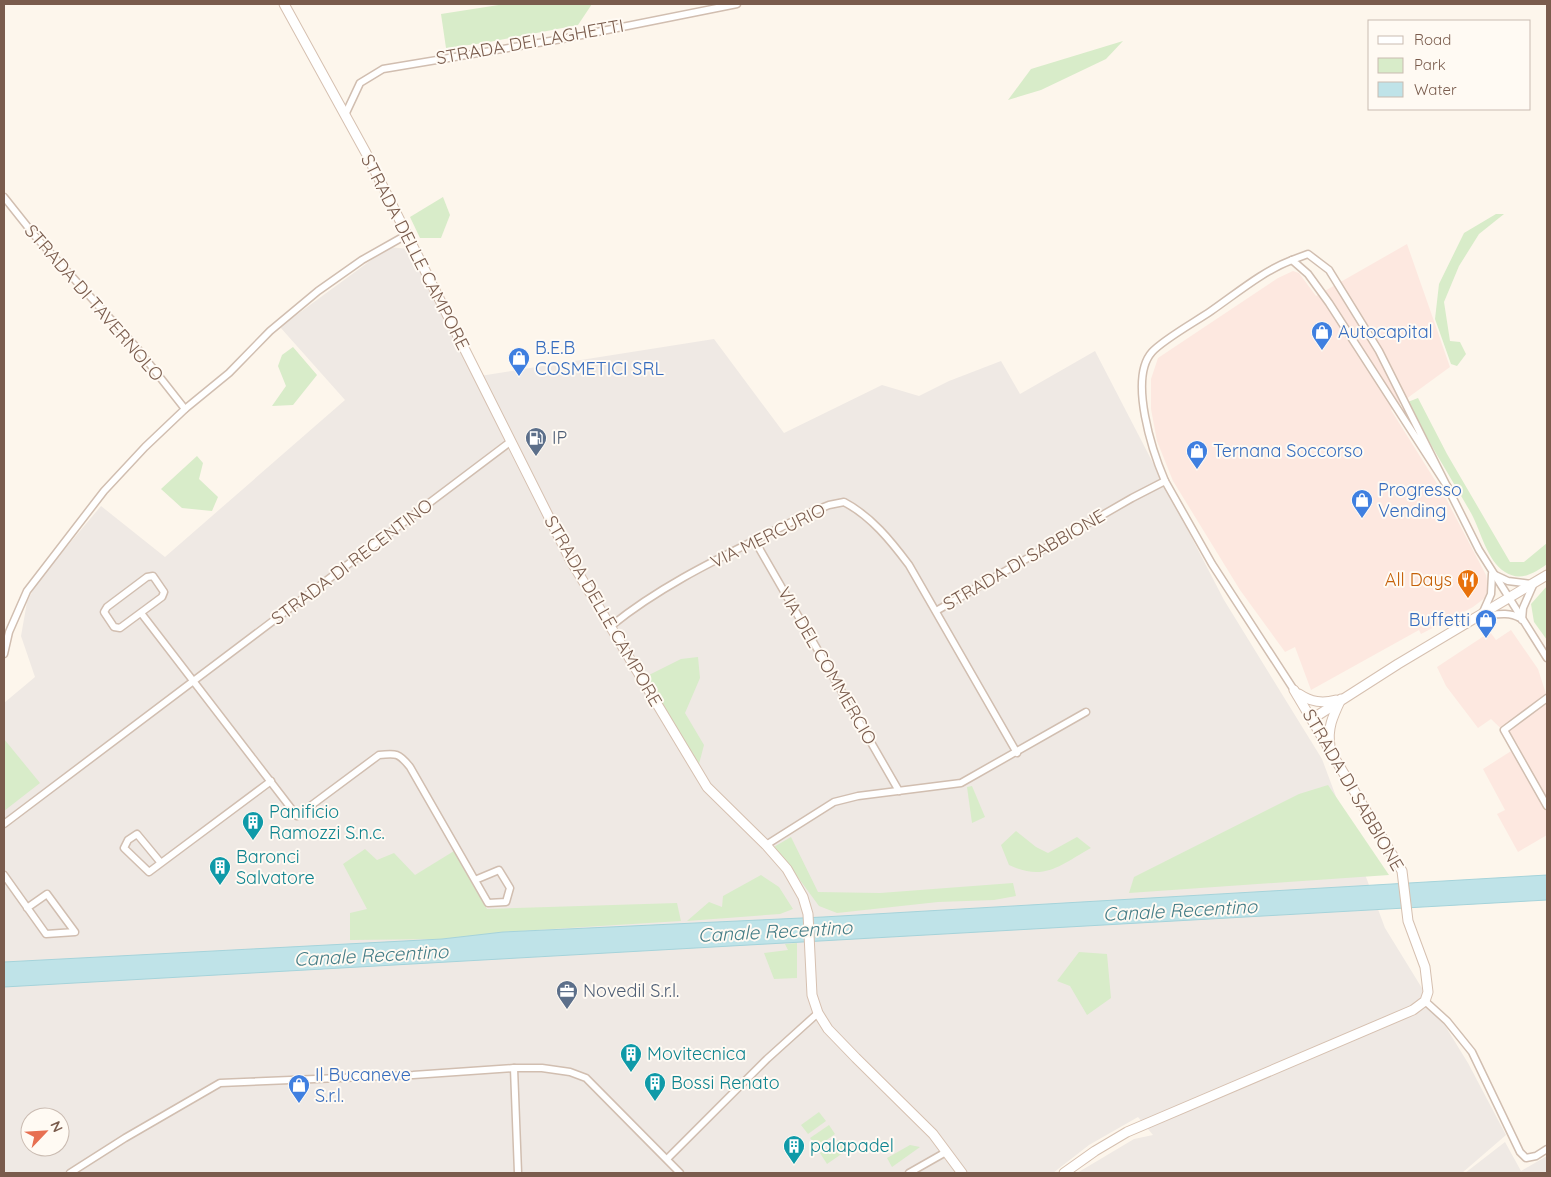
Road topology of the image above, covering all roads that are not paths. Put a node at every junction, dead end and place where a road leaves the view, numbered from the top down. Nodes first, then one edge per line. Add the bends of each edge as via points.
1 (284, 4) edge
2 (737, 4) edge
3 (345, 114) junction
4 (4, 196) edge
5 (408, 234) junction
6 (1292, 260) junction
7 (185, 409) junction
8 (510, 442) junction
9 (1165, 481) junction
10 (1448, 489) junction
11 (754, 541) junction
12 (1492, 573) junction
13 (1547, 575) edge
14 (1534, 583) junction
15 (1508, 600) junction
16 (936, 611) junction
17 (141, 612) junction
18 (1480, 616) junction
19 (1522, 620) junction
20 (611, 626) junction
21 (4, 654) edge
22 (1547, 658) edge
23 (194, 682) junction
24 (1294, 690) junction
25 (1547, 698) edge
26 (1341, 699) junction
27 (1086, 712) dead end
28 (1312, 719) junction
29 (1017, 752) junction
30 (1332, 755) junction
31 (271, 781) junction
32 (899, 791) junction
33 (1547, 806) edge
34 (4, 824) edge
35 (766, 845) junction
36 (161, 863) junction
37 (4, 874) edge
38 (475, 880) junction
39 (27, 908) junction
40 (1425, 1001) junction
41 (818, 1014) junction
42 (514, 1068) junction
43 (1547, 1149) edge
44 (946, 1152) junction
45 (667, 1159) junction
46 (70, 1173) edge
47 (518, 1173) edge
48 (680, 1173) edge
49 (908, 1173) edge
50 (962, 1173) edge
51 (1064, 1173) edge

1 - 3 street, STRADA DELLE CAMPORE
2 - 3 street, STRADA DEI LAGHETTI via 562,39 383,68 360,83
3 - 5 street, STRADA DELLE CAMPORE
4 - 7 street, STRADA DI TAVERNOLO via 35,236 137,348
5 - 7 street via 362,260 318,291
5 - 8 street, STRADA DELLE CAMPORE
6 - 9 street, STRADA DI SABBIONE via 1244,288 1151,353 1142,379 1147,432
6 - 10 street via 1308,274 1329,303
6 - 10 street via 1308,254 1329,270 1379,351
7 - 21 street via 104,491 27,591 9,632
8 - 20 street, STRADA DELLE CAMPORE via 571,561
8 - 23 street, STRADA DI RECENTINO
9 - 16 street, STRADA DI SABBIONE
9 - 24 street, STRADA DI SABBIONE via 1212,564
10 - 12 street
11 - 16 street, VIA MERCURIO via 829,504 844,502 868,518 890,540 910,565
11 - 20 street, VIA MERCURIO via 683,577
11 - 32 street, VIA DEL COMMERCIO
12 - 14 street via 1508,581
12 - 15 street
12 - 18 street via 1491,594
13 - 14 street
14 - 15 street
14 - 19 street via 1523,608
15 - 18 street
15 - 19 street
16 - 29 street, VIA MERCURIO
17 - 17 street via 164,592 153,576 106,607 104,612 114,627 120,628
17 - 23 street
18 - 19 street via 1513,614
18 - 26 street
19 - 22 street
20 - 35 street, STRADA DELLE CAMPORE via 707,787
23 - 31 street
23 - 34 street, STRADA DI RECENTINO
24 - 26 street via 1308,700 1328,702
24 - 28 street, STRADA DI SABBIONE
25 - 33 street via 1504,730
26 - 28 street
26 - 30 street via 1328,734
27 - 29 street
28 - 30 street, STRADA DI SABBIONE
29 - 32 street via 961,783
30 - 40 street, STRADA DI SABBIONE via 1402,871 1407,914 1425,967 1428,992
31 - 36 street
31 - 38 street via 297,816 379,755 401,756
32 - 35 street via 834,802
35 - 41 street, STRADA DELLE CAMPORE via 787,869 803,896 808,914 812,995
36 - 36 street via 149,872 124,848 128,840 137,834
37 - 39 street
38 - 38 street via 488,903 506,902 510,888 499,870
39 - 39 street via 46,934 75,932 47,894
40 - 43 street via 1447,1021 1472,1052 1520,1152 1526,1158
40 - 51 street via 1413,1010 1128,1132
41 - 44 street, STRADA DELLE CAMPORE via 828,1029 933,1134
41 - 45 street via 767,1059
42 - 45 street via 542,1068 586,1078
42 - 46 street via 220,1083
42 - 47 street
44 - 49 street
44 - 50 street, STRADA DELLE CAMPORE
45 - 48 street

